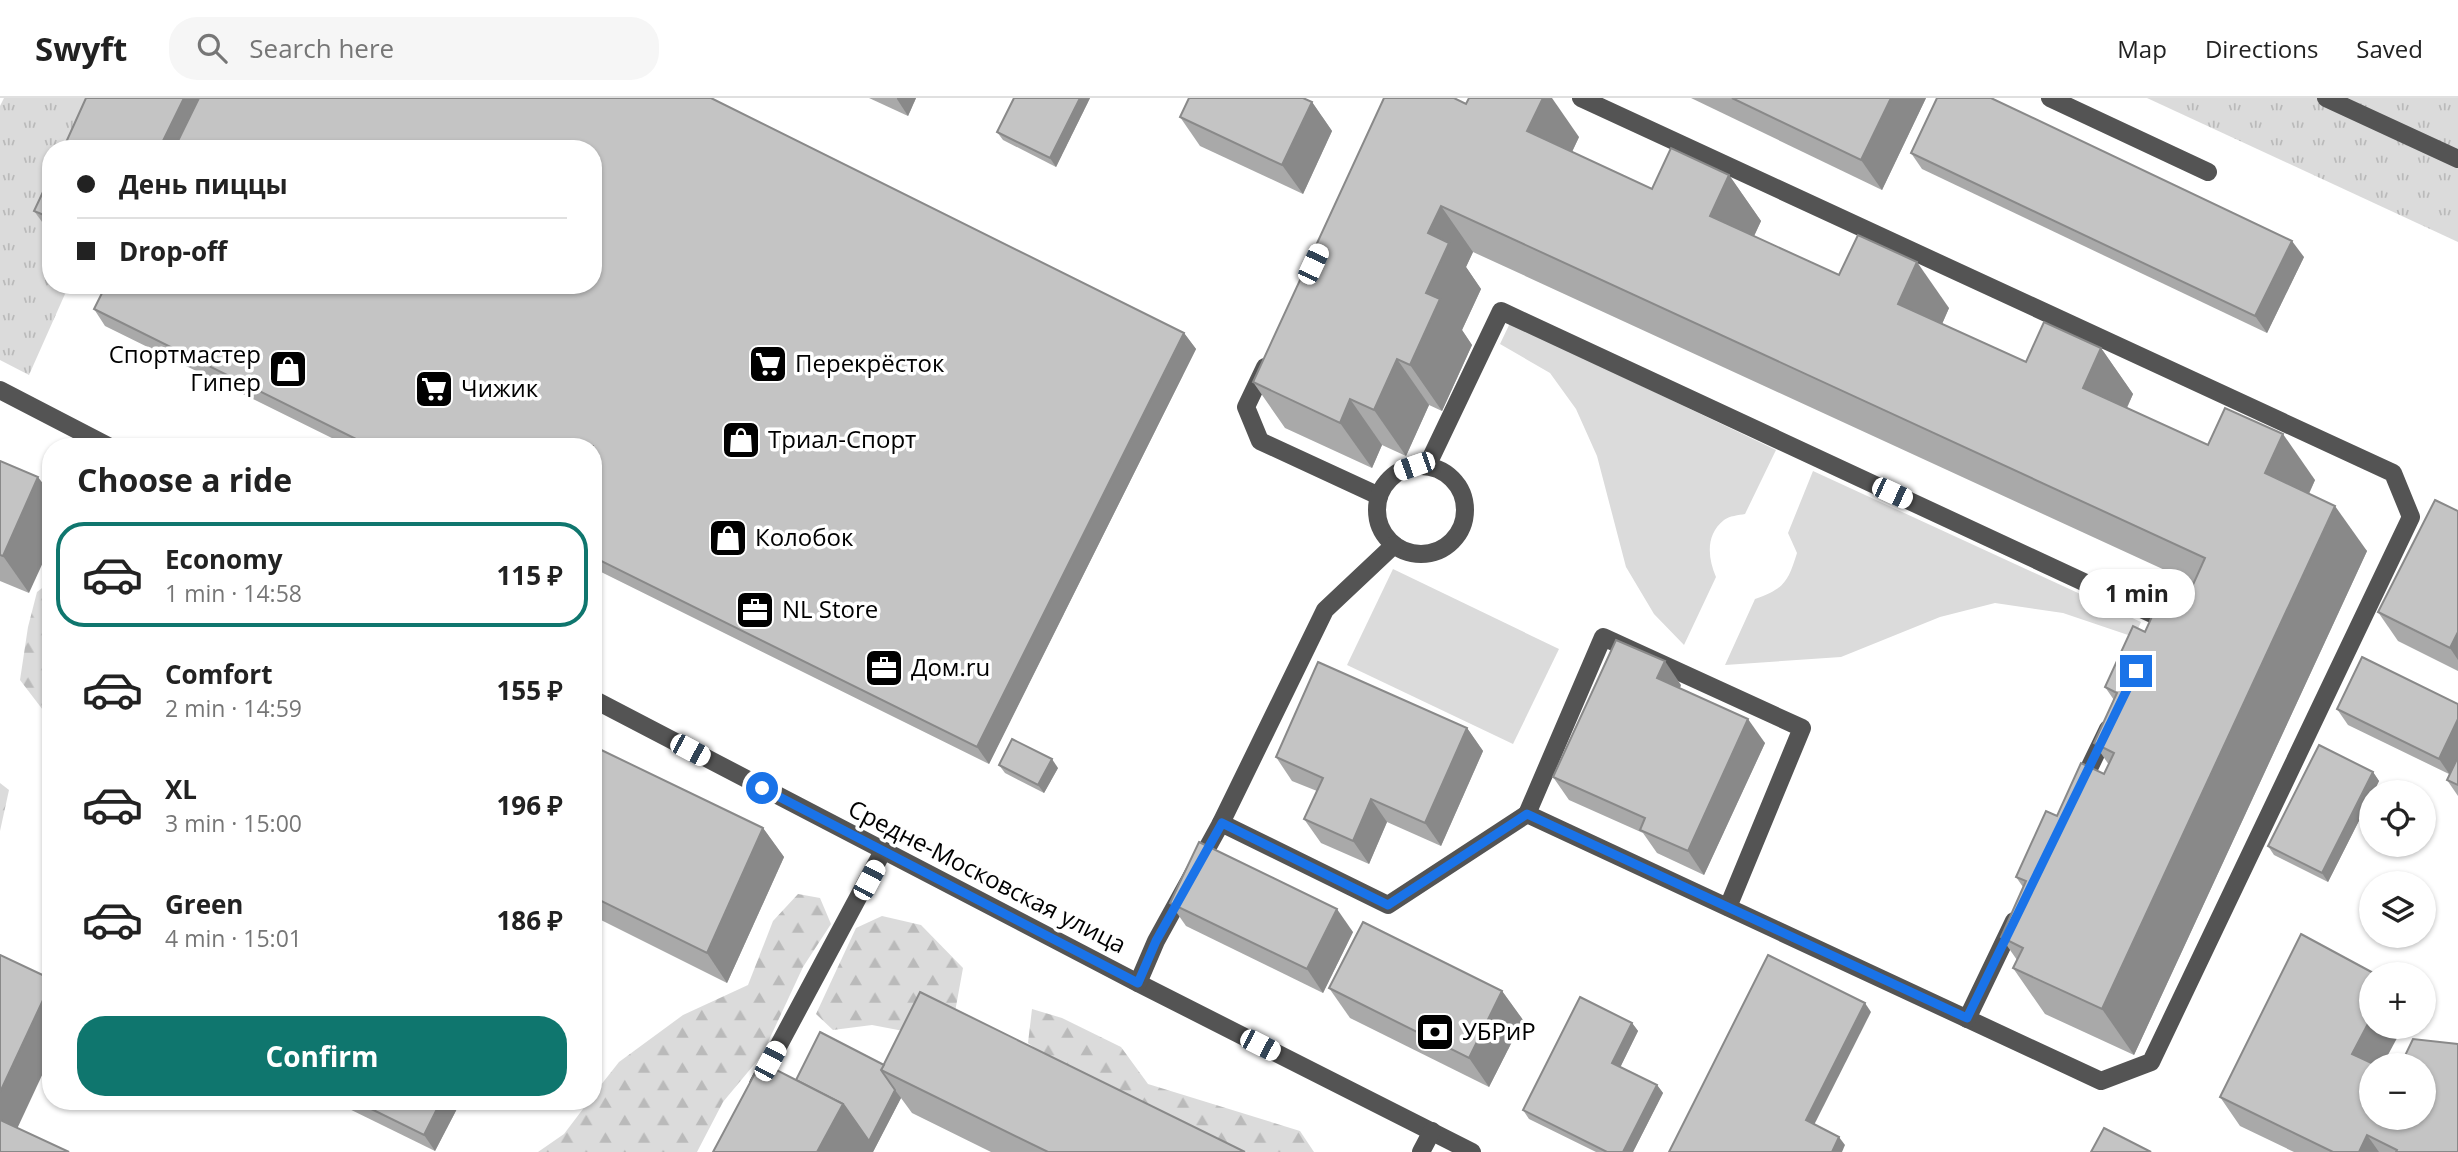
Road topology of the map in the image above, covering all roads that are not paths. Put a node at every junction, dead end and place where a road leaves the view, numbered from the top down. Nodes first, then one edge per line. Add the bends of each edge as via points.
1 (1581, 98) edge
2 (2050, 98) edge
3 (2326, 98) edge
4 (2458, 159) edge
5 (2208, 172) dead end
6 (1269, 357) edge
7 (0, 390) edge
8 (93, 438) edge
9 (1427, 466) junction
10 (1380, 496) junction
11 (1394, 545) junction
12 (2148, 646) edge
13 (602, 704) edge
14 (2118, 708) edge
15 (2069, 808) edge
16 (1527, 814) junction
17 (1222, 823) junction
18 (883, 851) junction
19 (1728, 907) junction
20 (2021, 907) edge
21 (1138, 983) junction
22 (1967, 1018) junction
23 (747, 1105) edge
24 (1432, 1132) junction
25 (1421, 1152) edge
26 (1472, 1152) edge

1 - 22 street via 2393,473 2411,517 2151,1062 2101,1081
2 - 5 street
3 - 4 street
6 - 10 street via 1246,407 1260,441
7 - 8 street
9 - 10 street via 1399,471
9 - 11 street via 1442,471 1460,489 1465,503 1458,534 1434,552 1419,554
9 - 12 street via 1501,311 2161,618
10 - 11 street via 1377,515
11 - 17 street via 1325,610
13 - 18 street, Средне-Московская улица
14 - 15 street
16 - 17 street via 1388,905
16 - 19 street
16 - 19 street via 1603,637 1802,728
17 - 21 street via 1156,941
18 - 21 street, Средне-Московская улица
18 - 23 street
19 - 22 street
20 - 22 street
21 - 24 street, Средне-Московская улица
24 - 25 street
24 - 26 street, Средне-Московская улица

